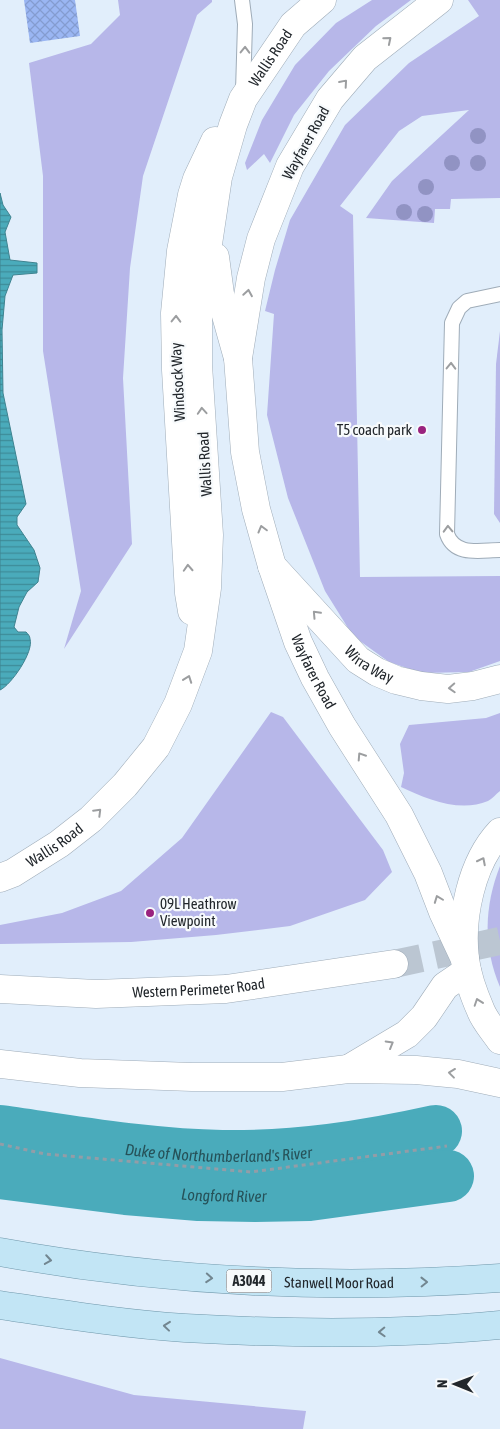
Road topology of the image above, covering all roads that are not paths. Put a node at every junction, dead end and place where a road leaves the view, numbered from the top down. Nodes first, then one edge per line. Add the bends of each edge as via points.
1 (242, 0) edge
2 (322, 0) edge
3 (439, 0) edge
4 (243, 99) junction
5 (233, 125) junction
6 (211, 221) junction
7 (500, 294) edge
8 (238, 358) junction
9 (500, 550) edge
10 (272, 566) junction
11 (198, 651) junction
12 (500, 679) edge
13 (500, 832) edge
14 (0, 878) edge
15 (394, 964) tunnel mouth
16 (466, 965) junction
17 (0, 989) edge
18 (500, 1040) edge
19 (0, 1064) edge
20 (348, 1069) junction
21 (500, 1083) edge
22 (0, 1252) edge
23 (500, 1278) edge
24 (0, 1305) edge
25 (500, 1325) edge

4 -> 1 lane via 245,24
2 - 4 street, Wallis Road via 293,25
8 -> 3 street, Wayfarer Road via 261,239 290,166 330,99 365,58
4 - 5 street, Wallis Road
5 - 6 street, Wallis Road via 218,177
11 -> 5 street, Windsock Way via 189,593 175,313 181,251 192,195 217,138
6 - 8 street, Wayfarer Road via 220,294
11 -> 6 street, Wallis Road via 209,536 198,366 198,311
9 -> 7 lane via 457,548 447,534 452,323 459,308 467,301
10 -> 8 street, Wayfarer Road via 245,452
12 -> 10 street, Wirra Way via 448,689 396,680 378,672 358,660
16 -> 10 street, Wayfarer Road via 428,873 399,815 315,678 298,642
14 -> 11 street, Wallis Road via 59,844 91,819 125,785 156,747 178,704
16 -> 13 street via 463,926 469,893 480,862
15 - 17 street, Western Perimeter Road via 226,989 96,994
18 -> 16 street via 481,1013
20 -> 16 street via 407,1034
19 - 20 street via 80,1073 192,1077 282,1077
21 -> 20 street via 416,1070
22 -> 23 main road, Stanwell Moor Road / A3044 via 161,1275 286,1283
25 -> 24 main road via 374,1333 296,1333 184,1328

